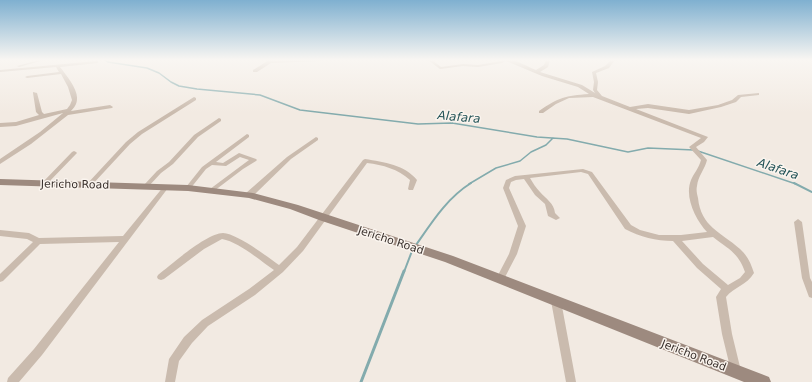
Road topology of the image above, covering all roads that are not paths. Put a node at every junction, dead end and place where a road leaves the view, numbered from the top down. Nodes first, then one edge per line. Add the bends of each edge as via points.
1 (65, 78) edge
2 (554, 78) edge
3 (595, 78) edge
4 (35, 93) dead end
5 (756, 94) dead end
6 (594, 95) junction
7 (194, 99) dead end
8 (602, 99) junction
9 (110, 107) dead end
10 (630, 108) junction
11 (673, 110) junction
12 (68, 111) junction
13 (541, 112) dead end
14 (43, 116) junction
15 (219, 120) dead end
16 (675, 125) junction
17 (0, 126) edge
18 (247, 136) dead end
19 (316, 139) dead end
20 (74, 153) dead end
21 (0, 162) edge
22 (211, 163) junction
23 (526, 177) junction
24 (0, 182) edge
25 (44, 184) junction
26 (89, 185) junction
27 (146, 186) junction
28 (166, 187) junction
29 (188, 188) junction
30 (411, 189) dead end
31 (212, 190) junction
32 (249, 194) junction
33 (323, 218) junction
34 (556, 218) dead end
35 (798, 222) dead end
36 (0, 233) edge
37 (712, 234) junction
38 (125, 239) junction
39 (676, 239) junction
40 (38, 241) junction
41 (280, 270) junction
42 (161, 277) dead end
43 (0, 279) edge
44 (500, 279) junction
45 (726, 289) junction
46 (812, 294) edge
47 (556, 301) junction
48 (736, 372) junction
49 (12, 382) edge
50 (170, 382) edge
51 (571, 382) edge
52 (763, 382) edge

1 - 12 street via 76,101
2 - 6 street via 580,86
3 - 8 street via 595,90
4 - 14 street
5 - 11 street via 740,96 719,106 689,112
6 - 8 street
6 - 13 street via 568,98 554,103
7 - 26 street via 140,133
8 - 10 street
9 - 12 street
10 - 11 street via 648,106
10 - 16 street
11 - 16 street via 666,112 666,115
12 - 14 street
12 - 21 street
14 - 17 street
15 - 27 street via 196,136
16 - 37 street via 706,138 692,147 704,160 695,176 693,186 696,211 702,224
18 - 22 street
19 - 32 street via 289,158
20 - 25 street
22 - 29 street
22 - 31 street via 224,166 239,155 254,160
23 - 34 street via 548,203 551,214
23 - 39 street via 581,170 590,173 628,227 644,234
23 - 44 street via 511,179 506,184 522,226 513,254
24 - 25 street, Jericho Road
25 - 26 street, Jericho Road
26 - 27 street, Jericho Road
27 - 28 street, Jericho Road
28 - 29 street, Jericho Road
28 - 38 street
29 - 31 street, Jericho Road
30 - 33 street via 414,180 408,174 382,163 365,161
31 - 32 street, Jericho Road
32 - 33 street, Jericho Road via 274,200
33 - 41 street via 300,249
33 - 44 street, Jericho Road via 449,259
35 - 46 street via 806,278
36 - 40 street via 29,236
37 - 39 street
37 - 45 street via 739,252 749,266 750,273 747,278
38 - 40 street
38 - 49 street
39 - 45 street via 700,266
40 - 43 street
41 - 42 street via 227,236 215,235
41 - 50 street via 205,323 194,334 174,359
44 - 47 street, Jericho Road
45 - 48 street via 722,297 723,308
47 - 48 street, Jericho Road
47 - 51 street
48 - 52 street, Jericho Road

